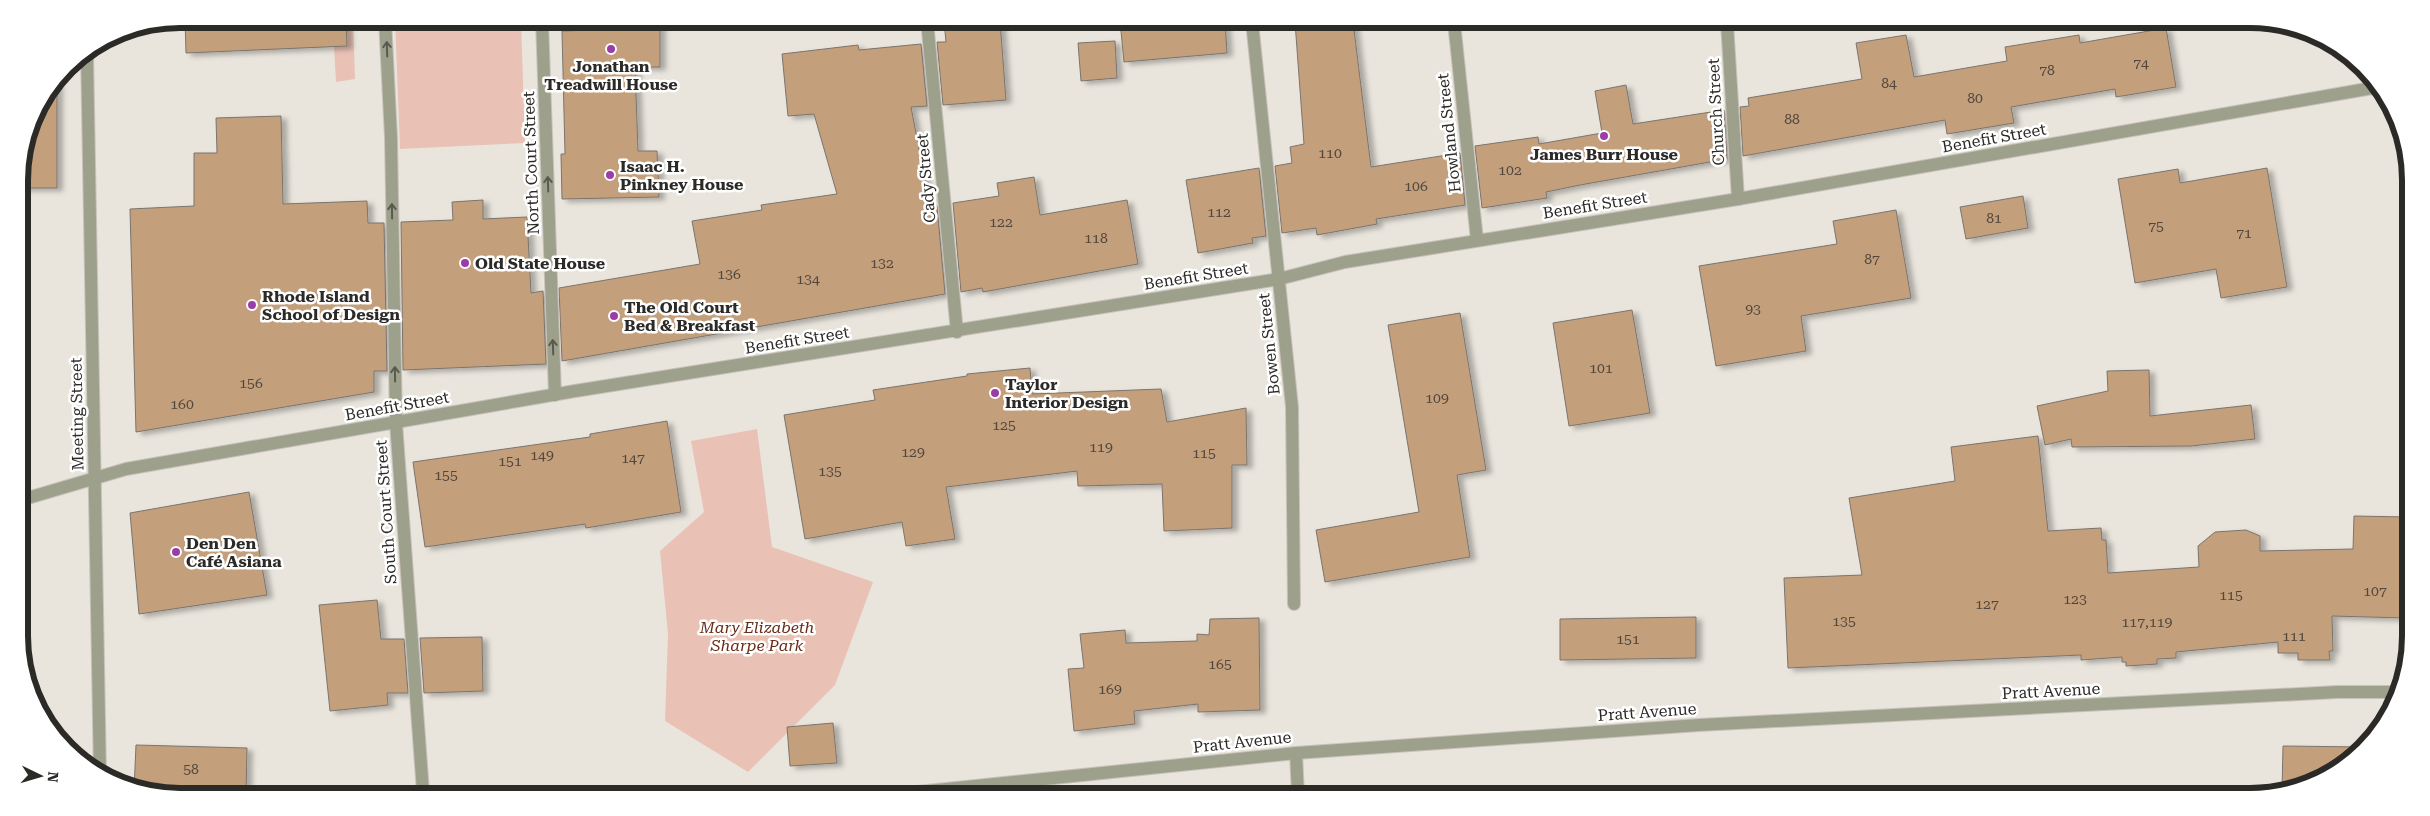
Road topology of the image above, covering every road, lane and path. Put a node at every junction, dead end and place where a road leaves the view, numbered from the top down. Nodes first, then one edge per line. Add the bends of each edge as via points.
1 (386, 28) edge
2 (542, 28) edge
3 (928, 28) edge
4 (1253, 28) edge
5 (1455, 28) edge
6 (1727, 28) edge
7 (87, 59) edge
8 (2372, 88) edge
9 (1738, 199) junction
10 (1476, 240) junction
11 (1279, 279) junction
12 (957, 332) junction
13 (555, 395) junction
14 (396, 422) junction
15 (94, 477) junction
16 (28, 498) edge
17 (1294, 604) dead end
18 (2391, 692) edge
19 (1296, 753) junction
20 (100, 765) edge
21 (423, 788) edge
22 (956, 788) edge
23 (1298, 788) edge

14 -> 1 street, South Court Street
13 -> 2 street, North Court Street
3 - 12 street, Cady Street
4 - 11 street, Bowen Street
5 - 10 street, Howland Street
6 - 9 street, Church Street
7 - 15 street, Meeting Street
8 - 9 street, Benefit Street
9 - 10 street, Benefit Street
10 - 11 street, Benefit Street via 1345,262
11 - 12 street, Benefit Street
11 - 17 street, Bowen Street via 1292,407
12 - 13 street, Benefit Street
13 - 14 street, Benefit Street
14 - 15 street, Benefit Street
14 - 21 street, South Court Street
15 - 16 street, Benefit Street
15 - 20 street, Meeting Street
18 - 19 street, Pratt Avenue via 2337,692 1699,725
19 - 22 street, Pratt Avenue
19 - 23 street

